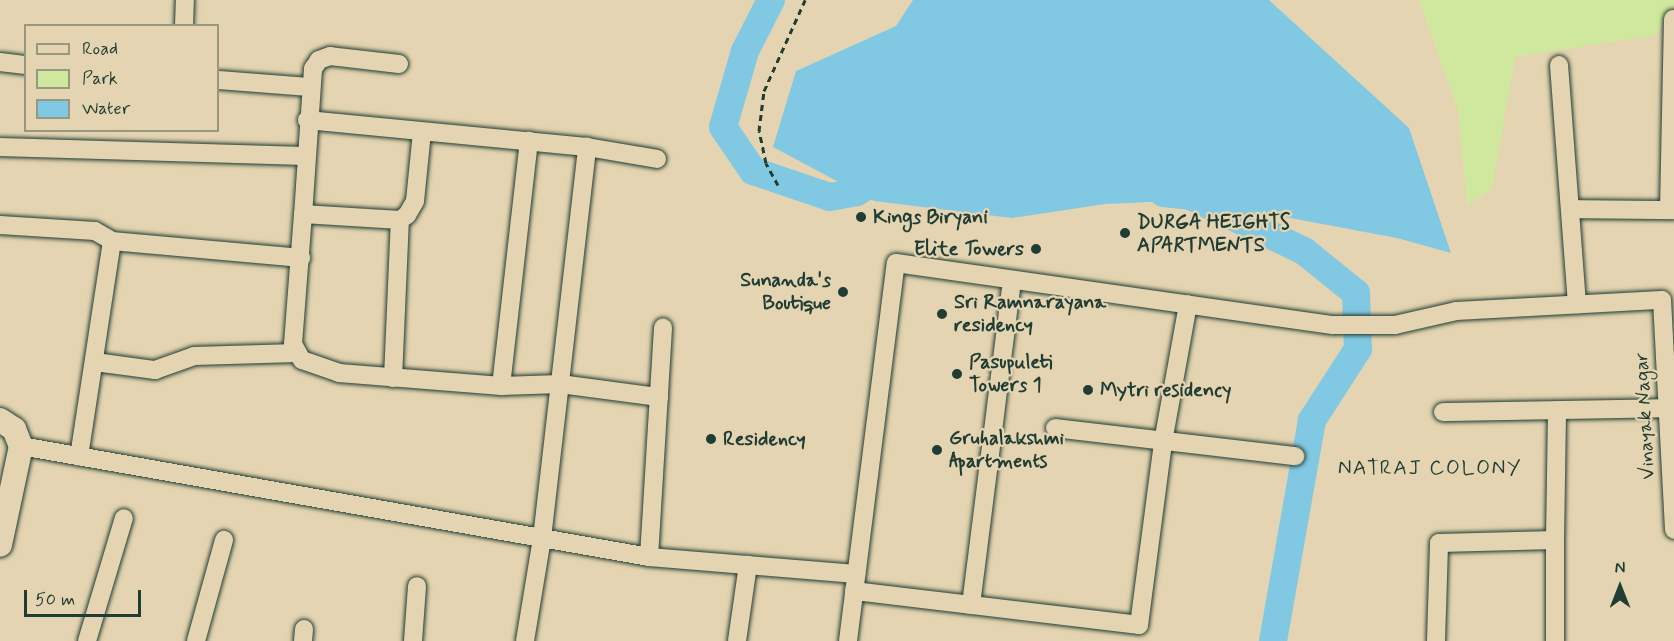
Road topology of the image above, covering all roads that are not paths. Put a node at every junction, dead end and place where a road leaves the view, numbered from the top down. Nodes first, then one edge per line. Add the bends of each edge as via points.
1 (185, 0) edge
2 (1673, 19) edge
3 (184, 24) edge
4 (0, 62) edge
5 (399, 64) dead end
6 (24, 65) edge
7 (1559, 65) dead end
8 (219, 80) edge
9 (310, 87) junction
10 (307, 120) junction
11 (422, 132) junction
12 (529, 141) junction
13 (0, 147) edge
14 (587, 147) junction
15 (305, 156) junction
16 (657, 159) dead end
17 (1570, 209) junction
18 (1671, 210) edge
19 (303, 214) junction
20 (400, 220) junction
21 (0, 225) edge
22 (112, 242) junction
23 (301, 258) junction
24 (1012, 282) junction
25 (1188, 304) junction
26 (1577, 304) junction
27 (663, 327) dead end
28 (297, 353) junction
29 (94, 362) junction
30 (393, 378) junction
31 (560, 384) junction
32 (501, 386) junction
33 (659, 397) junction
34 (1667, 408) junction
35 (1557, 410) junction
36 (1443, 412) dead end
37 (0, 420) edge
38 (1055, 428) dead end
39 (1163, 442) junction
40 (21, 446) junction
41 (79, 456) junction
42 (1295, 456) dead end
43 (124, 518) dead end
44 (1674, 530) edge
45 (542, 538) junction
46 (224, 540) dead end
47 (1555, 540) junction
48 (0, 545) edge
49 (649, 557) junction
50 (748, 566) junction
51 (855, 583) junction
52 (417, 586) dead end
53 (971, 605) junction
54 (87, 641) edge
55 (196, 641) edge
56 (413, 641) edge
57 (525, 641) edge
58 (737, 641) edge
59 (848, 641) edge
60 (1436, 641) edge
61 (1555, 641) edge

1 - 3 street
2 - 18 street
4 - 6 street
5 - 9 street via 330,56 319,60
7 - 17 street
8 - 9 street
9 - 10 street
10 - 11 street
10 - 15 street
11 - 12 street
11 - 20 street via 415,201
12 - 14 street
12 - 32 street
13 - 15 street
14 - 16 street
14 - 31 street
15 - 19 street
17 - 18 street
17 - 26 street
19 - 20 street
19 - 23 street
20 - 30 street
21 - 22 street via 94,231 110,237
22 - 23 street
22 - 29 street
23 - 28 street via 293,332
24 - 25 street
24 - 51 street via 896,263
24 - 53 street
25 - 26 street via 1333,325 1395,325 1456,311
25 - 39 street
26 - 34 street, Vinayak Nagar via 1662,300
27 - 33 street
28 - 29 street via 194,356 155,370
28 - 30 street via 316,367 339,373
29 - 41 street
30 - 32 street
31 - 32 street
31 - 33 street
31 - 45 street
33 - 49 street
34 - 35 street
34 - 44 street, Vinayak Nagar
35 - 36 street
35 - 47 street
37 - 40 main road via 14,429
38 - 39 street
39 - 42 street
39 - 53 street via 1139,625
40 - 41 street
40 - 48 main road
41 - 45 street
43 - 54 street
45 - 49 street
45 - 57 street
46 - 55 street
47 - 60 street via 1439,543
47 - 61 street
49 - 50 street
50 - 51 street
50 - 58 street
51 - 53 street
51 - 59 street
52 - 56 street

